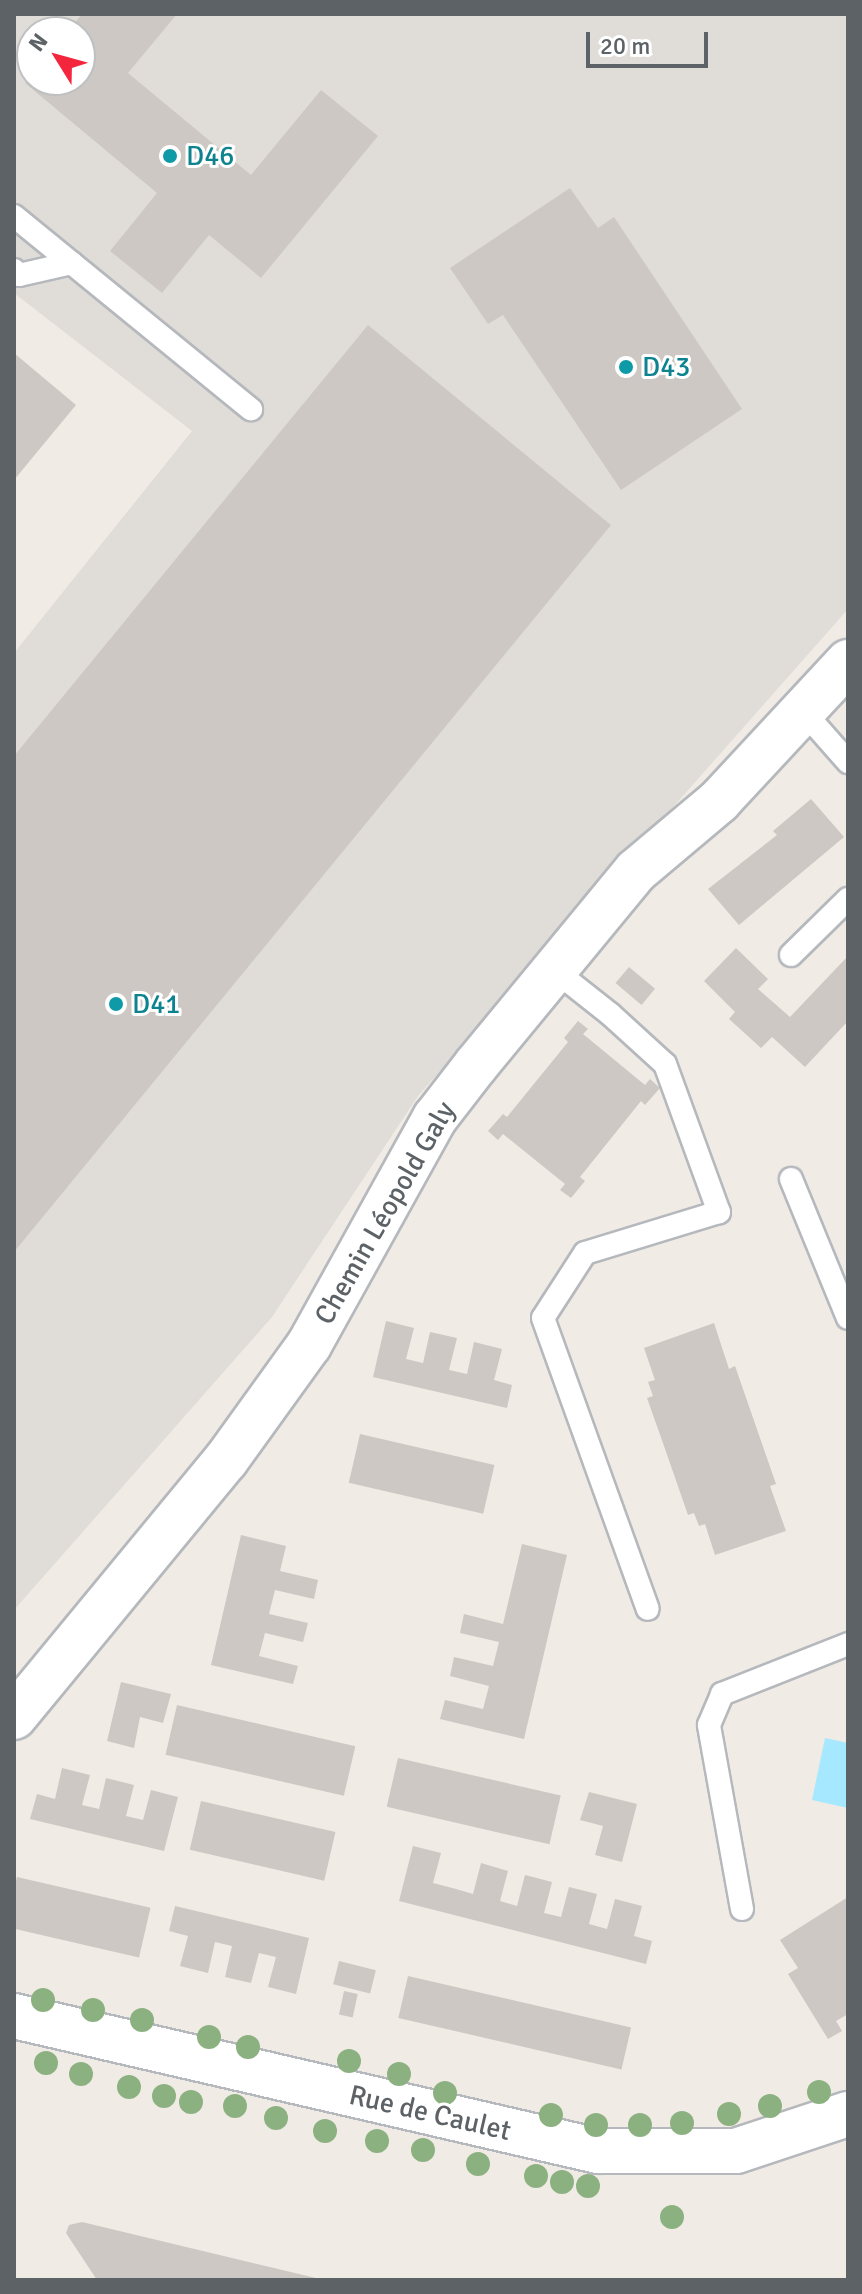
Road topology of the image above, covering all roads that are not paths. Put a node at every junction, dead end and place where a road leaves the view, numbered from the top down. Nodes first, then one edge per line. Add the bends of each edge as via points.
1 (14, 216) edge
2 (72, 263) junction
3 (14, 270) edge
4 (251, 409) dead end
5 (848, 662) edge
6 (803, 711) junction
7 (848, 762) edge
8 (848, 899) edge
9 (791, 955) dead end
10 (553, 969) junction
11 (791, 1179) dead end
12 (848, 1318) edge
13 (648, 1609) dead end
14 (848, 1644) edge
15 (14, 1717) edge
16 (742, 1909) dead end
17 (14, 2016) edge
18 (848, 2114) edge

1 - 2 lane
2 - 3 lane via 19,275
2 - 4 lane
5 - 6 street, Chemin Léopold Galy
6 - 7 lane
6 - 10 street, Chemin Léopold Galy via 719,801 636,871
8 - 9 lane
10 - 13 lane via 665,1064 719,1212 585,1253 543,1318
10 - 15 street, Chemin Léopold Galy via 435,1118 309,1345 226,1460
11 - 12 lane
14 - 16 lane via 722,1694 709,1725
17 - 18 street, Rue de Caulet via 598,2151 736,2151

